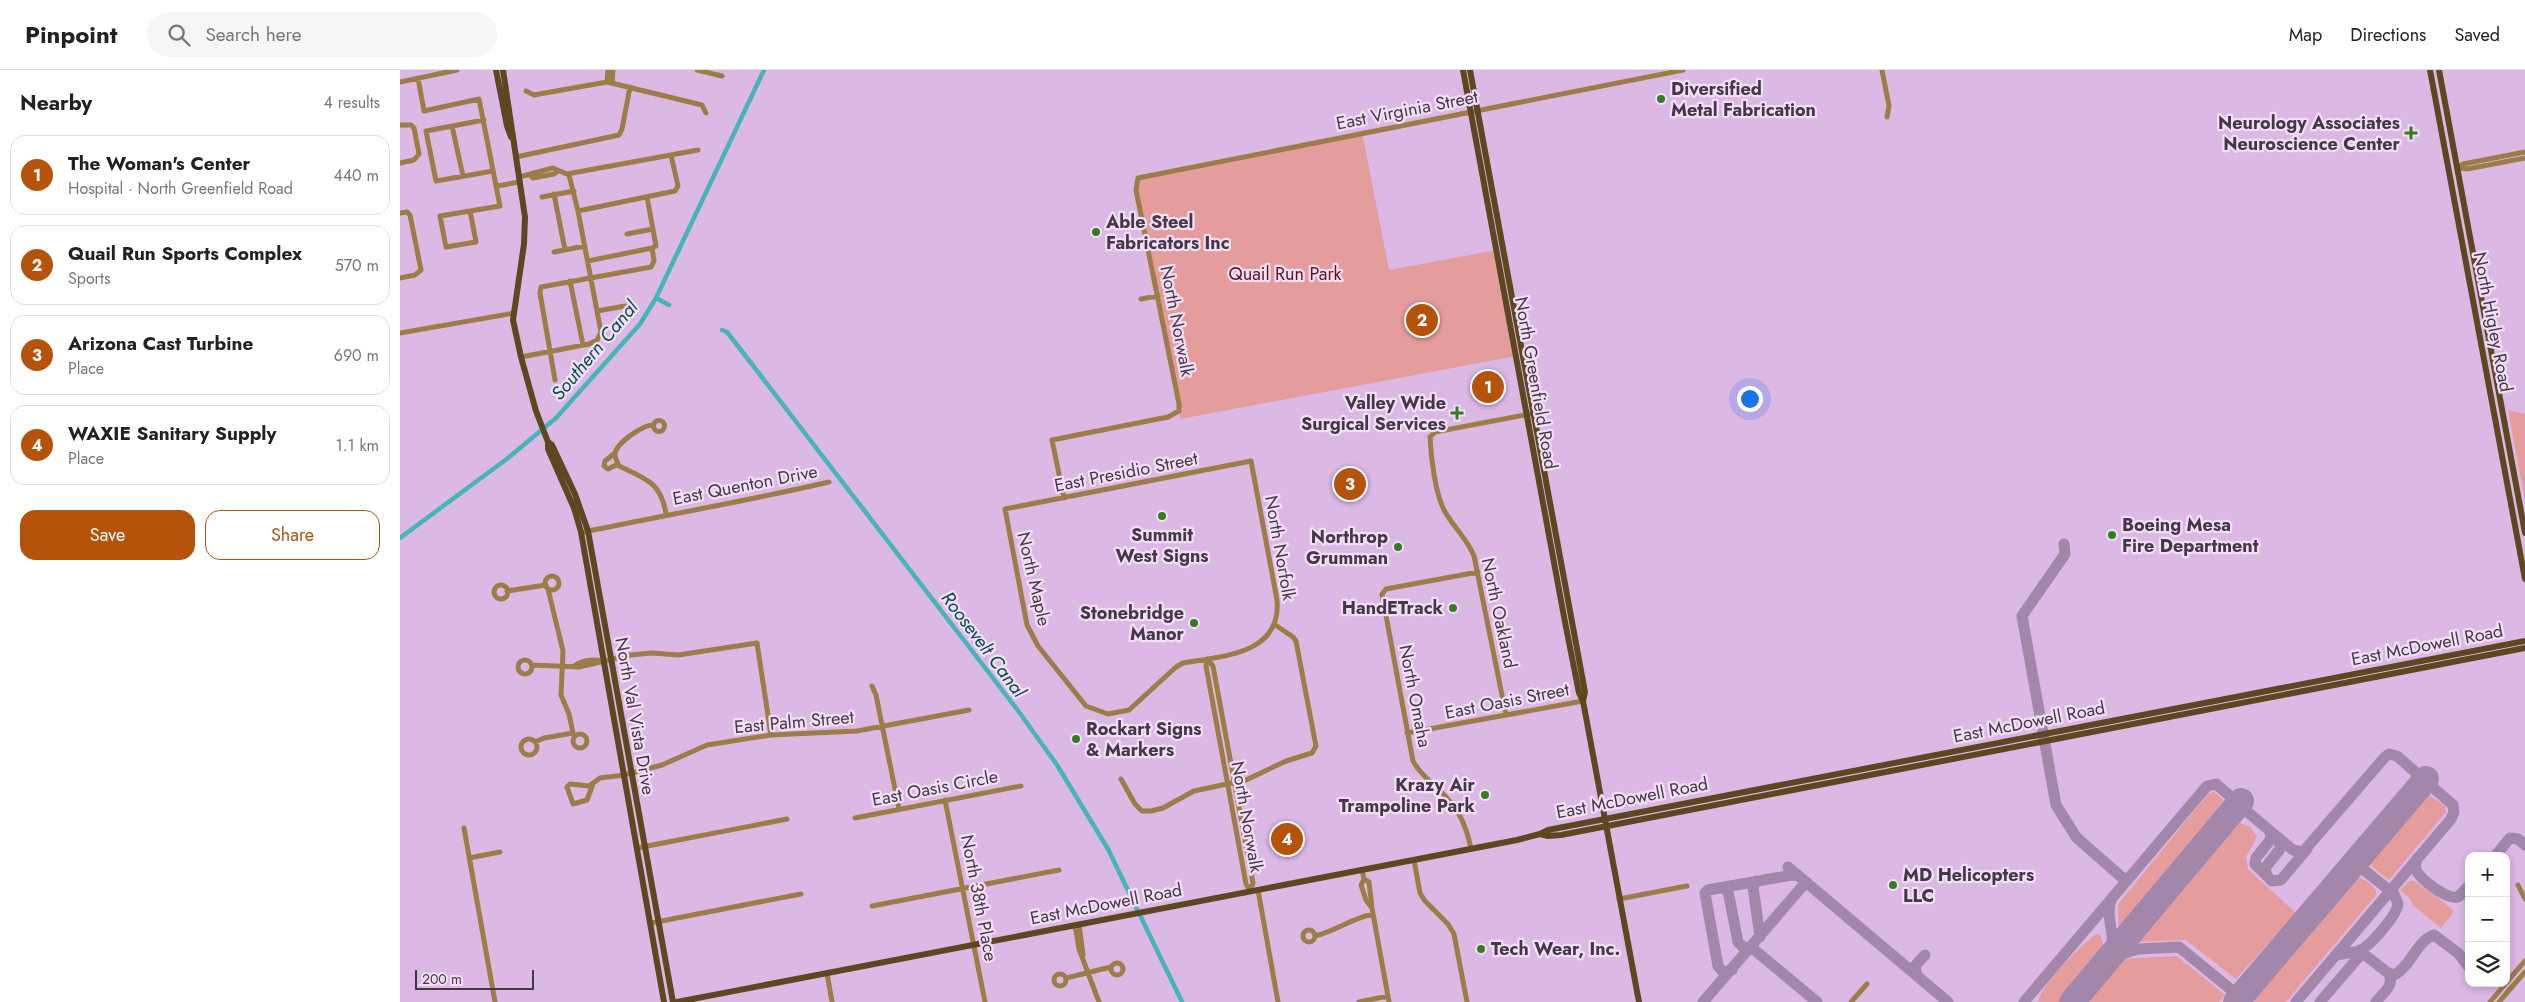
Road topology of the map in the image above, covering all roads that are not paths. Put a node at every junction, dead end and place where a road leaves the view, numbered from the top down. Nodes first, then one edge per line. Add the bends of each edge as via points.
1 (457, 70) edge
2 (496, 70) edge
3 (504, 70) edge
4 (697, 70) edge
5 (1463, 70) edge
6 (1470, 70) edge
7 (1683, 70) edge
8 (1882, 70) edge
9 (2430, 70) edge
10 (2440, 70) edge
11 (611, 71) edge
12 (722, 76) dead end
13 (418, 78) junction
14 (400, 82) edge
15 (609, 82) junction
16 (630, 87) junction
17 (526, 91) dead end
18 (1474, 111) junction
19 (706, 113) dead end
20 (1887, 117) dead end
21 (484, 120) junction
22 (400, 125) edge
23 (452, 126) junction
24 (513, 140) junction
25 (698, 150) dead end
26 (2525, 152) edge
27 (671, 155) junction
28 (516, 157) junction
29 (2525, 158) edge
30 (400, 163) edge
31 (2458, 168) junction
32 (2449, 170) junction
33 (494, 171) junction
34 (567, 174) junction
35 (463, 176) junction
36 (1138, 178) joint
37 (520, 179) junction
38 (496, 185) junction
39 (574, 191) junction
40 (554, 194) junction
41 (542, 197) dead end
42 (647, 197) junction
43 (470, 211) junction
44 (578, 211) junction
45 (400, 213) edge
46 (653, 229) junction
47 (627, 234) dead end
48 (585, 246) junction
49 (652, 248) junction
50 (565, 250) junction
51 (554, 252) dead end
52 (588, 260) junction
53 (2466, 261) junction
54 (400, 278) edge
55 (591, 278) junction
56 (570, 281) junction
57 (1158, 296) junction
58 (2481, 297) junction
59 (1141, 299) dead end
60 (625, 306) dead end
61 (597, 311) junction
62 (514, 313) junction
63 (400, 333) edge
64 (583, 345) junction
65 (551, 351) junction
66 (521, 357) junction
67 (555, 380) dead end
68 (1531, 414) junction
69 (653, 425) dead end
70 (615, 453) junction
71 (1251, 461) joint
72 (618, 464) junction
73 (829, 482) dead end
74 (1064, 498) junction
75 (1005, 509) joint
76 (666, 514) junction
77 (1547, 524) junction
78 (584, 532) junction
79 (2525, 533) edge
80 (1560, 560) junction
81 (1478, 572) junction
82 (2525, 579) edge
83 (507, 591) dead end
84 (1274, 624) junction
85 (2525, 641) edge
86 (2525, 648) edge
87 (1207, 659) junction
88 (607, 660) junction
89 (532, 665) dead end
90 (563, 666) junction
91 (872, 686) dead end
92 (1583, 701) junction
93 (969, 710) dead end
94 (1221, 713) junction
95 (1215, 715) junction
96 (1506, 715) junction
97 (883, 727) junction
98 (1407, 733) junction
99 (771, 735) junction
100 (534, 742) dead end
101 (627, 773) junction
102 (1121, 779) dead end
103 (1231, 783) junction
104 (593, 784) junction
105 (1021, 786) dead end
106 (1783, 788) junction
107 (945, 800) junction
108 (899, 809) junction
109 (855, 818) dead end
110 (787, 819) dead end
111 (1605, 823) junction
112 (464, 828) dead end
113 (640, 847) junction
114 (1471, 849) junction
115 (500, 852) dead end
116 (469, 858) junction
117 (1414, 860) junction
118 (1059, 870) dead end
119 (1362, 870) junction
120 (2518, 885) dead end
121 (1687, 886) dead end
122 (963, 889) junction
123 (1254, 890) junction
124 (801, 894) dead end
125 (1619, 898) junction
126 (2525, 899) edge
127 (872, 906) dead end
128 (1373, 914) junction
129 (654, 923) junction
130 (1077, 925) junction
131 (1315, 936) dead end
132 (974, 945) junction
133 (2525, 961) edge
134 (1111, 967) dead end
135 (1088, 972) junction
136 (2525, 972) edge
137 (827, 973) junction
138 (1066, 978) dead end
139 (2510, 978) edge
140 (1867, 984) dead end
141 (2503, 987) edge
142 (1389, 999) edge
143 (495, 1002) edge
144 (664, 1002) edge
145 (673, 1002) edge
146 (677, 1002) edge
147 (832, 1002) edge
148 (985, 1002) edge
149 (1099, 1002) edge
150 (1278, 1002) edge
151 (1359, 1002) edge
152 (1467, 1002) edge
153 (1639, 1002) edge
154 (1851, 1002) edge
155 (2490, 1002) edge
156 (2499, 1002) edge

1 - 13 street
2 - 24 main road, North Val Vista Drive via 507,126
3 - 24 main road, North Val Vista Drive
4 - 12 street
5 - 18 main road, North Greenfield Road
6 - 18 main road, North Greenfield Road
7 - 18 street, East Virginia Street
8 - 20 street via 1889,106
9 - 32 main road, North Higley Road
10 - 31 main road, North Higley Road
11 - 15 street
13 - 14 street
13 - 21 street via 424,111 479,99
15 - 16 street
15 - 17 street via 534,95
16 - 19 street via 702,105
16 - 28 street via 621,133 615,137
18 - 36 street, East Virginia Street
18 - 68 main road, North Greenfield Road
21 - 23 street
21 - 33 street
22 - 30 street via 414,128 419,154 414,160
23 - 35 street
23 - 35 street via 426,131 436,181
24 - 28 main road, North Val Vista Drive
25 - 27 street
26 - 31 street via 2463,164
27 - 34 street
27 - 42 street via 678,186 675,191
28 - 37 main road, North Val Vista Drive
29 - 31 street
31 - 32 main road
31 - 58 main road, North Higley Road
32 - 53 main road, North Higley Road
33 - 35 street
33 - 38 street
34 - 37 street via 546,170 533,178 530,175
34 - 39 street
36 - 57 street, North Norwalk via 1136,190
37 - 38 street
37 - 62 main road, North Val Vista Drive via 525,229
38 - 43 street via 500,206
39 - 40 street
39 - 44 street
40 - 41 street
40 - 50 street
42 - 44 street
42 - 46 street
43 - 43 street via 440,216 446,246 476,242
44 - 48 street
45 - 54 street via 409,213 420,272
46 - 47 street
46 - 49 street via 656,246
48 - 50 street
48 - 52 street
49 - 52 street
49 - 55 street via 654,261 650,267
50 - 51 street
52 - 55 street
53 - 58 main road via 2471,265
53 - 82 main road, North Higley Road
55 - 56 street
55 - 61 street
56 - 64 street
56 - 65 street via 541,287
57 - 59 street
57 - 74 street, North Norwalk via 1179,411 1168,417 1052,440
58 - 79 main road, North Higley Road
60 - 61 street
61 - 64 street via 601,332 597,340
62 - 63 street
62 - 66 main road, North Val Vista Drive
64 - 65 street
65 - 66 street
65 - 67 street
66 - 78 main road, North Val Vista Drive via 548,449
68 - 77 main road, North Greenfield Road
68 - 80 main road, North Greenfield Road
68 - 81 street, North Oakland via 1435,432 1430,437 1438,494 1450,520 1470,545
69 - 70 street, East Quenton Drive via 642,427
70 - 72 street
70 - 72 street, East Quenton Drive via 608,457 604,466 608,468
71 - 74 street, East Presidio Street
71 - 84 street, North Norfolk via 1277,600
72 - 76 street, East Quenton Drive via 655,485
73 - 76 street, East Quenton Drive via 726,506
74 - 75 street, East Presidio Street
75 - 87 street, North Maple via 1024,615 1031,634 1091,709 1113,714 1129,710 1176,667
76 - 78 street, East Quenton Drive
77 - 80 main road
77 - 92 main road, North Greenfield Road
78 - 88 main road, North Val Vista Drive
80 - 92 main road, North Greenfield Road via 1585,692
81 - 96 street, North Oakland
81 - 98 street, North Omaha via 1384,590 1382,594
83 - 90 street via 547,587 563,651
84 - 87 street via 1249,650
84 - 103 street, North Norfolk via 1296,642 1316,746 1310,755
85 - 106 main road, East McDowell Road
86 - 106 main road, East McDowell Road
87 - 94 street, North Norwalk via 1212,666
87 - 95 street, North Norwalk
88 - 90 street via 580,667
88 - 99 street via 643,654 684,655 757,643
88 - 101 main road, North Val Vista Drive
89 - 90 street
90 - 100 street via 562,695 574,735
91 - 97 street
92 - 96 street, East Oasis Street
92 - 111 main road, North Greenfield Road
93 - 97 street, East Palm Street
94 - 95 street
94 - 103 street, North Norwalk
95 - 103 street, North Norwalk
96 - 98 street, East Oasis Street
97 - 99 street, East Palm Street via 844,733
97 - 108 street
98 - 114 street, North Omaha via 1416,766 1458,810 1468,831
99 - 101 street, East Palm Street via 707,745 662,765
101 - 104 street, East Palm Street via 600,778
101 - 113 main road, North Val Vista Drive
102 - 103 street via 1134,804 1142,811 1163,808 1194,791
103 - 123 street, North Norwalk
104 - 104 street, East Palm Street via 570,784 567,787 573,804 588,800
105 - 107 street, East Oasis Circle
106 - 111 main road, East McDowell Road
107 - 108 street, East Oasis Circle
107 - 122 street, North 38th Place
108 - 109 street, East Oasis Circle
110 - 113 street
111 - 114 main road, East McDowell Road via 1548,830
111 - 125 main road, North Greenfield Road
112 - 116 street
113 - 129 main road, North Val Vista Drive
114 - 117 main road, East McDowell Road
115 - 116 street
116 - 143 street
117 - 119 main road, East McDowell Road
117 - 152 street via 1420,893 1454,934
118 - 122 street
119 - 123 main road, East McDowell Road
119 - 128 street via 1364,879 1360,885
120 - 126 street
121 - 125 street
122 - 127 street
122 - 132 street, North 38th Place
123 - 130 main road, East McDowell Road
123 - 150 street, North Norwalk
124 - 129 street
125 - 153 main road, North Greenfield Road
128 - 131 street via 1358,917
128 - 142 street
129 - 144 main road, North Val Vista Drive
129 - 145 main road, North Val Vista Drive
130 - 132 main road, East McDowell Road
130 - 135 street
132 - 137 main road, East McDowell Road
132 - 148 street, North 38th Place
133 - 139 street
134 - 135 street
135 - 138 street
135 - 149 street
136 - 156 street
137 - 146 main road, East McDowell Road
137 - 147 street
140 - 154 street
141 - 155 street
142 - 151 street

